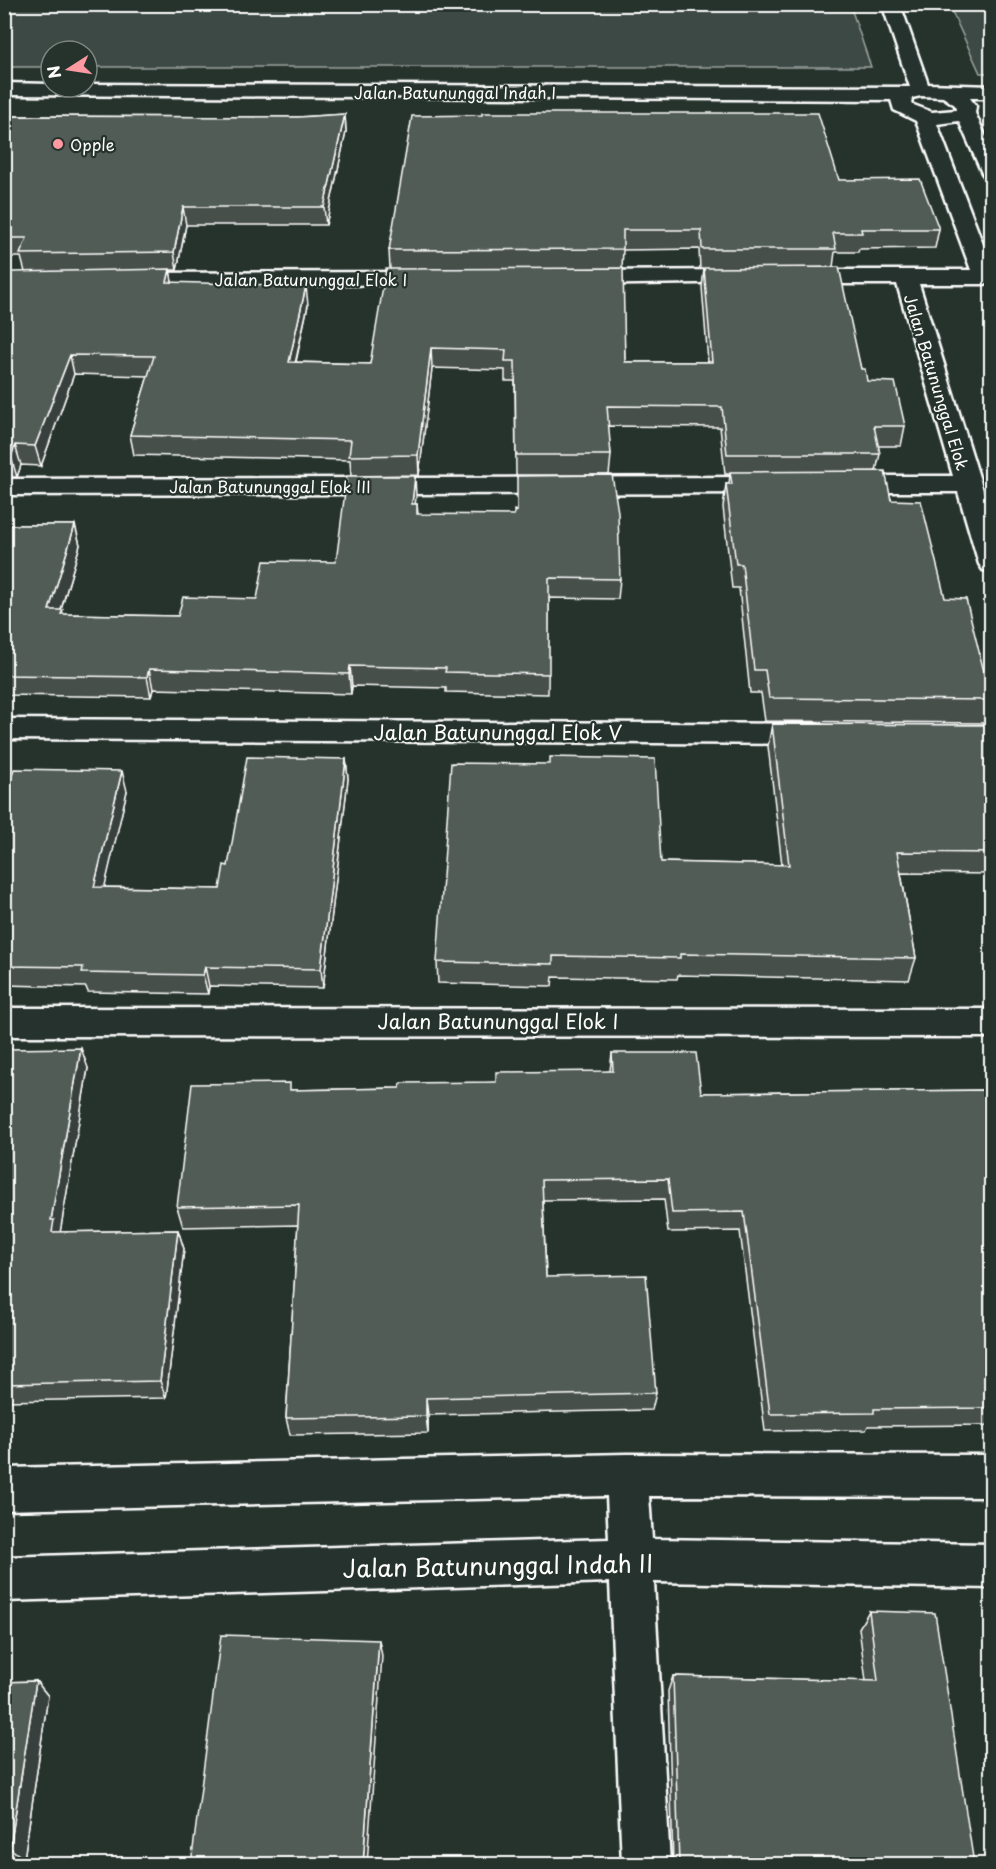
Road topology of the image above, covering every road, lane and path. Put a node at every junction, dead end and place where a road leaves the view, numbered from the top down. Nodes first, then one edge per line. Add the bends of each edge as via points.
1 (891, 4) edge
2 (4, 89) edge
3 (947, 92) junction
4 (992, 92) edge
5 (909, 97) junction
6 (384, 98) junction
7 (4, 105) edge
8 (992, 106) edge
9 (965, 110) junction
10 (925, 118) junction
11 (992, 173) edge
12 (906, 277) junction
13 (988, 277) edge
14 (453, 278) edge
15 (560, 278) edge
16 (107, 280) edge
17 (968, 484) junction
18 (4, 487) edge
19 (992, 564) edge
20 (4, 729) edge
21 (849, 734) edge
22 (4, 1022) edge
23 (992, 1023) edge
24 (627, 1475) junction
25 (992, 1476) edge
26 (4, 1489) edge
27 (632, 1560) junction
28 (992, 1566) edge
29 (4, 1579) edge
30 (646, 1864) edge

1 - 5 street
2 - 6 street, Jalan Batununggal Indah I
3 - 4 street
3 - 5 street, Jalan Batununggal Indah I
3 - 9 street via 957,96
5 - 6 street, Jalan Batununggal Indah I
5 - 10 street via 908,112
6 - 7 street, Jalan Batununggal Indah I
8 - 9 street
9 - 10 street via 945,118
9 - 11 street
10 - 13 street, Jalan Batununggal Elok
12 - 13 street, Jalan Batununggal Elok
12 - 15 street
12 - 17 street, Jalan Batununggal Elok
14 - 16 street, Jalan Batununggal Elok I
17 - 18 street, Jalan Batununggal Elok III
17 - 19 street, Jalan Batununggal Elok
20 - 21 street, Jalan Batununggal Elok V
22 - 23 street, Jalan Batununggal Elok I
24 - 25 street
24 - 26 street
24 - 27 street
27 - 28 street, Jalan Batununggal Indah II
27 - 29 street, Jalan Batununggal Indah II
27 - 30 street

